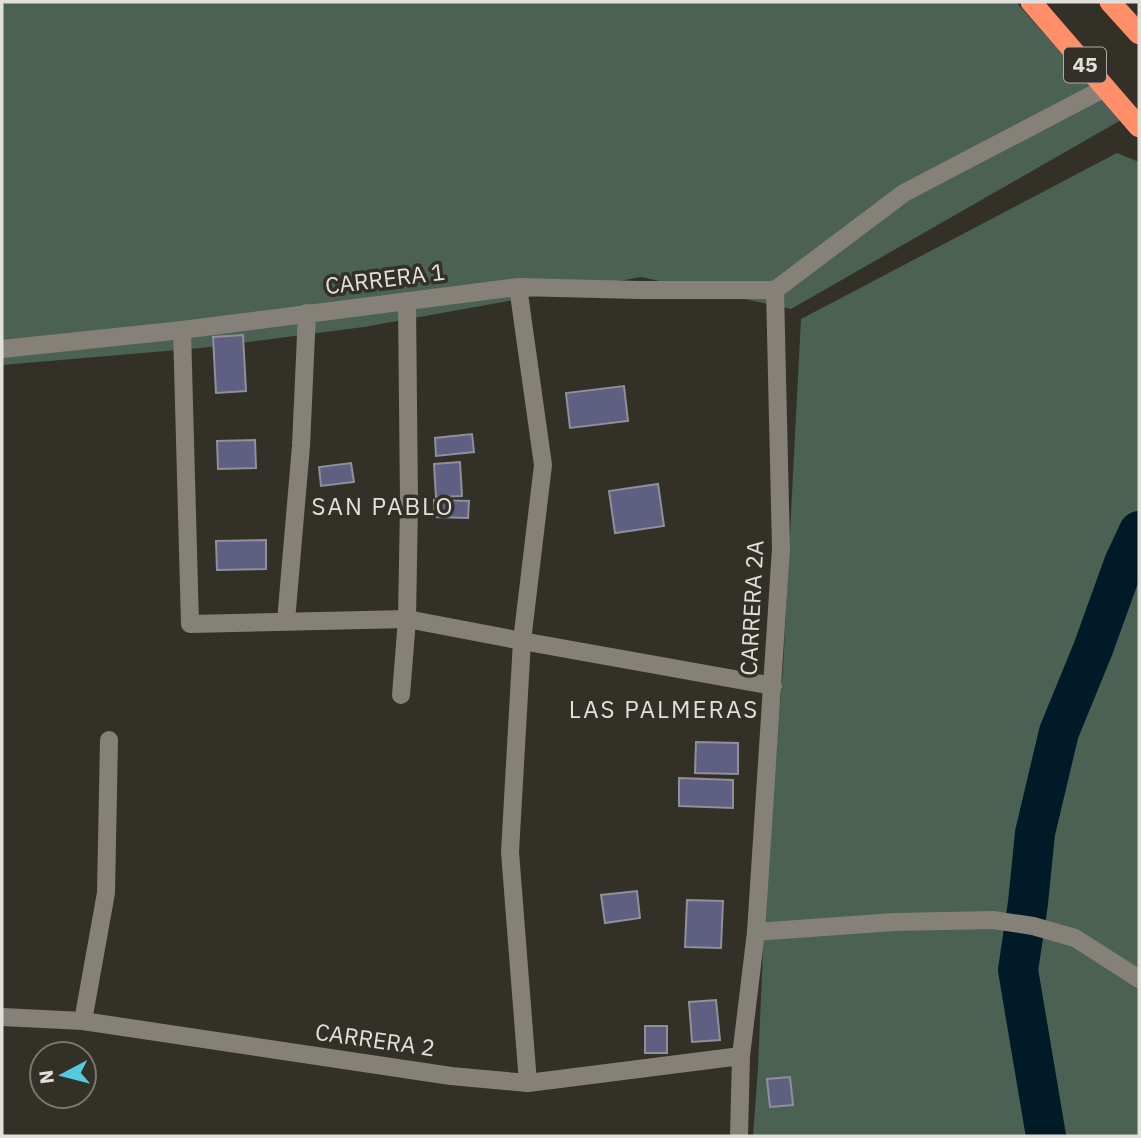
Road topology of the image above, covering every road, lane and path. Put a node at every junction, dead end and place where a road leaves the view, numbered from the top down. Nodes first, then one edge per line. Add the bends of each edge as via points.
1 (1031, 2) edge
2 (1110, 2) edge
3 (1139, 34) edge
4 (1105, 88) junction
5 (1139, 127) edge
6 (518, 287) junction
7 (775, 290) junction
8 (407, 302) junction
9 (307, 313) junction
10 (182, 330) junction
11 (2, 349) edge
12 (407, 619) junction
13 (286, 621) junction
14 (522, 641) junction
15 (773, 686) junction
16 (401, 695) dead end
17 (109, 740) dead end
18 (756, 932) junction
19 (1139, 979) edge
20 (2, 1017) edge
21 (83, 1021) junction
22 (741, 1056) junction
23 (528, 1083) junction
24 (739, 1136) edge

1 - 4 highway, 45
2 - 3 highway, 45
4 - 5 highway, 45
4 - 7 street via 904,193
6 - 7 street, CARRERA 1
6 - 8 street, CARRERA 1
6 - 14 street via 543,466
7 - 15 street, CARRERA 2A via 781,548
8 - 9 street, CARRERA 1
8 - 12 street
9 - 10 street, CARRERA 1
9 - 13 street
10 - 11 street, CARRERA 1
10 - 13 street via 190,624
12 - 13 street
12 - 14 street
12 - 16 street
14 - 15 street
14 - 23 street via 510,852
15 - 18 street, CARRERA 2A
17 - 21 street via 106,893
18 - 19 street via 993,920 1075,938
18 - 22 street, CARRERA 2A
20 - 21 street, CARRERA 2
21 - 23 street, CARRERA 2 via 451,1076
22 - 23 street, CARRERA 2
22 - 24 street, CARRERA 2A

